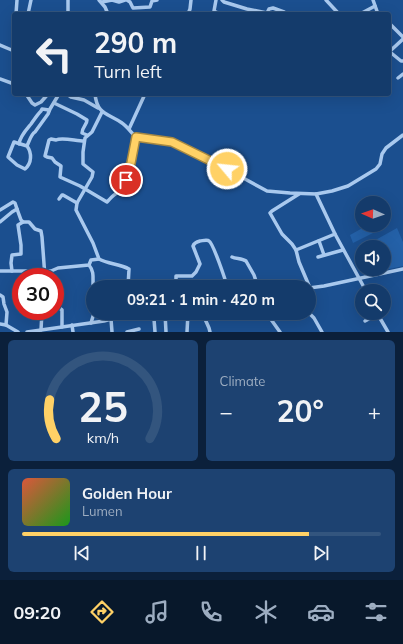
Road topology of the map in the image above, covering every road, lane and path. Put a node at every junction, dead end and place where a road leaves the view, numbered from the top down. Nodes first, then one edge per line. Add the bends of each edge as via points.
1 (17, 0) edge
2 (31, 0) edge
3 (68, 0) edge
4 (127, 0) edge
5 (157, 0) edge
6 (191, 0) edge
7 (216, 0) edge
8 (222, 0) edge
9 (326, 0) edge
10 (373, 0) edge
11 (100, 1) edge
12 (375, 6) junction
13 (16, 12) edge
14 (28, 12) edge
15 (68, 12) edge
16 (107, 12) edge
17 (189, 12) edge
18 (215, 12) edge
19 (284, 12) dead end
20 (337, 12) edge
21 (364, 12) edge
22 (377, 12) edge
23 (391, 25) edge
24 (403, 38) edge
25 (0, 45) edge
26 (12, 50) edge
27 (391, 50) edge
28 (391, 54) edge
29 (403, 61) edge
30 (403, 74) edge
31 (0, 78) edge
32 (398, 78) dead end
33 (12, 83) edge
34 (27, 96) edge
35 (46, 96) edge
36 (58, 96) edge
37 (69, 96) edge
38 (95, 96) edge
39 (144, 96) edge
40 (54, 103) junction
41 (99, 108) junction
42 (49, 110) junction
43 (102, 112) junction
44 (129, 129) junction
45 (87, 135) junction
46 (403, 135) edge
47 (136, 137) junction
48 (84, 140) junction
49 (19, 144) junction
50 (27, 146) junction
51 (85, 189) junction
52 (299, 194) junction
53 (316, 194) junction
54 (59, 199) dead end
55 (77, 203) junction
56 (17, 209) junction
57 (0, 210) edge
58 (0, 222) edge
59 (23, 222) junction
60 (335, 234) junction
61 (319, 241) junction
62 (296, 250) junction
63 (344, 250) junction
64 (324, 255) junction
65 (232, 257) dead end
66 (318, 257) dead end
67 (99, 259) junction
68 (89, 265) junction
69 (44, 268) edge
70 (58, 268) edge
71 (403, 269) edge
72 (0, 270) edge
73 (12, 271) joint
74 (359, 278) junction
75 (92, 280) edge
76 (129, 280) edge
77 (176, 280) edge
78 (226, 280) edge
79 (256, 280) edge
80 (306, 280) edge
81 (362, 284) edge
82 (316, 287) edge
83 (0, 295) edge
84 (42, 320) edge
85 (62, 320) edge
86 (104, 320) edge
87 (111, 320) edge
88 (154, 320) edge
89 (166, 320) edge
90 (188, 320) edge
91 (205, 320) edge
92 (271, 320) edge
93 (315, 320) edge
94 (382, 320) edge
95 (91, 322) joint
96 (0, 324) edge
97 (6, 325) junction
98 (72, 325) junction
99 (62, 327) junction
100 (139, 328) dead end
101 (41, 330) junction
102 (388, 330) edge
103 (18, 332) edge
104 (27, 332) edge
105 (73, 332) edge
106 (112, 332) edge
107 (127, 332) edge
108 (155, 332) edge
109 (166, 332) edge
110 (187, 332) edge
111 (210, 332) edge
112 (280, 332) edge
113 (322, 332) edge
114 (383, 332) edge

1 - 13 street
2 - 14 street
3 - 15 street
4 - 5 street via 133,8 150,7 152,1
4 - 11 street
6 - 17 street
7 - 18 street
8 - 19 street via 256,10 267,12 273,8
9 - 20 street
10 - 12 street
11 - 16 street
12 - 21 street
12 - 22 street
23 - 24 street
24 - 27 street
25 - 26 street
28 - 29 street
30 - 32 street
31 - 33 street
34 - 35 street via 35,105
36 - 40 street
37 - 41 street
38 - 41 street
39 - 44 street
40 - 42 street
40 - 45 street via 87,120 82,131
41 - 43 street
42 - 49 street via 40,111 20,138
42 - 50 street
43 - 44 street via 119,120
43 - 45 street via 92,132
44 - 47 street
45 - 48 street
46 - 53 street via 386,148 376,169 348,186
47 - 51 street via 131,163 126,173 128,189 106,202
47 - 52 street via 172,142 267,191
48 - 51 street via 83,164 93,172
48 - 51 street via 51,139 45,156 52,158 61,166 60,177
49 - 50 street
49 - 50 street via 14,142 8,157 25,169 31,156
51 - 55 street
52 - 53 street
52 - 62 street via 270,213 282,234
53 - 60 street
54 - 55 street via 63,195
55 - 67 street via 77,213
56 - 57 street via 13,202
56 - 58 street
56 - 59 street
59 - 69 street via 29,222 33,228 42,232
59 - 73 street via 18,225 21,254 12,255
60 - 61 street
60 - 63 street
61 - 62 street
61 - 64 street
62 - 80 street
63 - 64 street
63 - 74 street
64 - 66 street
65 - 79 street via 246,261
67 - 68 street via 91,260
67 - 76 street via 129,269
68 - 70 street
68 - 75 street via 93,271
71 - 74 street
72 - 73 street
74 - 81 street
74 - 82 street
77 - 78 street via 176,276 192,276 196,272 199,262 193,244 208,240
83 - 97 street via 3,297 7,312
84 - 101 street
85 - 99 street
86 - 95 street
87 - 106 street
88 - 108 street
89 - 109 street
90 - 110 street
91 - 111 street
92 - 112 street
93 - 113 street
94 - 102 street
95 - 98 street
96 - 97 street
97 - 103 street
98 - 99 street
98 - 105 street
99 - 101 street
100 - 107 street
101 - 104 street
102 - 114 street

